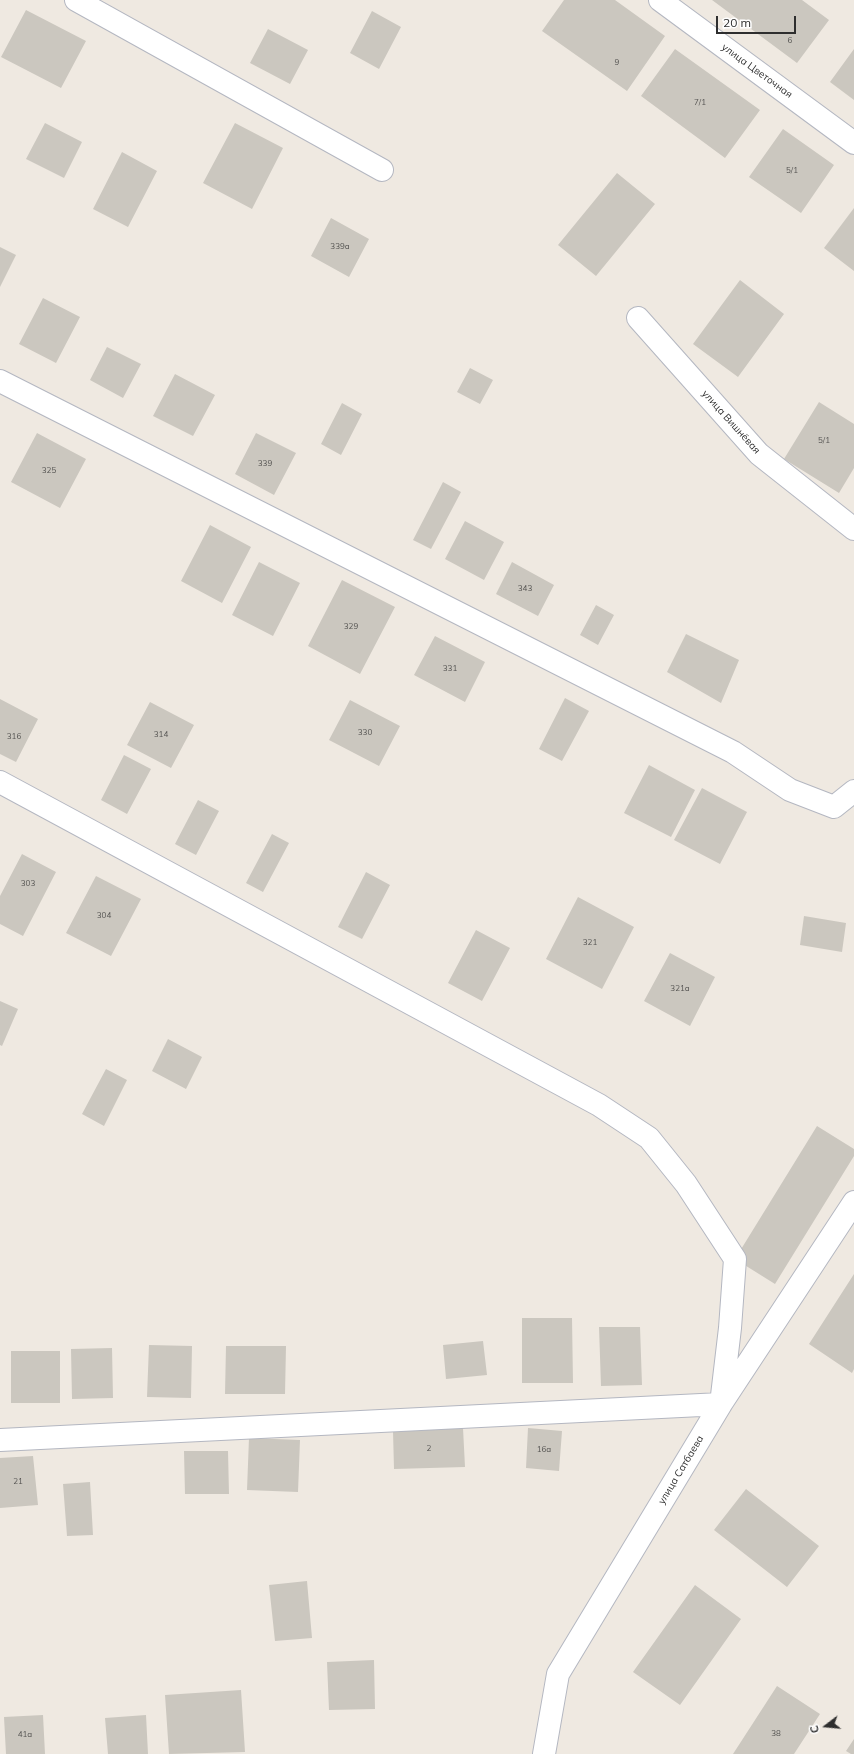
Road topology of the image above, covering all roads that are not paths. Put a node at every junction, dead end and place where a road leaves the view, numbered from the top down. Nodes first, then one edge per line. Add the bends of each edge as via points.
1 (76, 0) edge
2 (660, 0) edge
3 (854, 142) edge
4 (382, 170) dead end
5 (638, 318) dead end
6 (0, 382) edge
7 (854, 529) edge
8 (0, 782) edge
9 (854, 791) edge
10 (854, 1202) edge
11 (721, 1404) junction
12 (0, 1440) edge
13 (544, 1754) edge

1 - 4 street
2 - 3 street, улица Цветочная
5 - 7 street, улица Вишнёвая via 759,454
6 - 9 street via 733,752 790,790 834,806
8 - 11 street via 600,1105 649,1138 686,1184 735,1259
10 - 11 street, улица Сатбаева
11 - 12 street
11 - 13 street, улица Сатбаева via 558,1674

